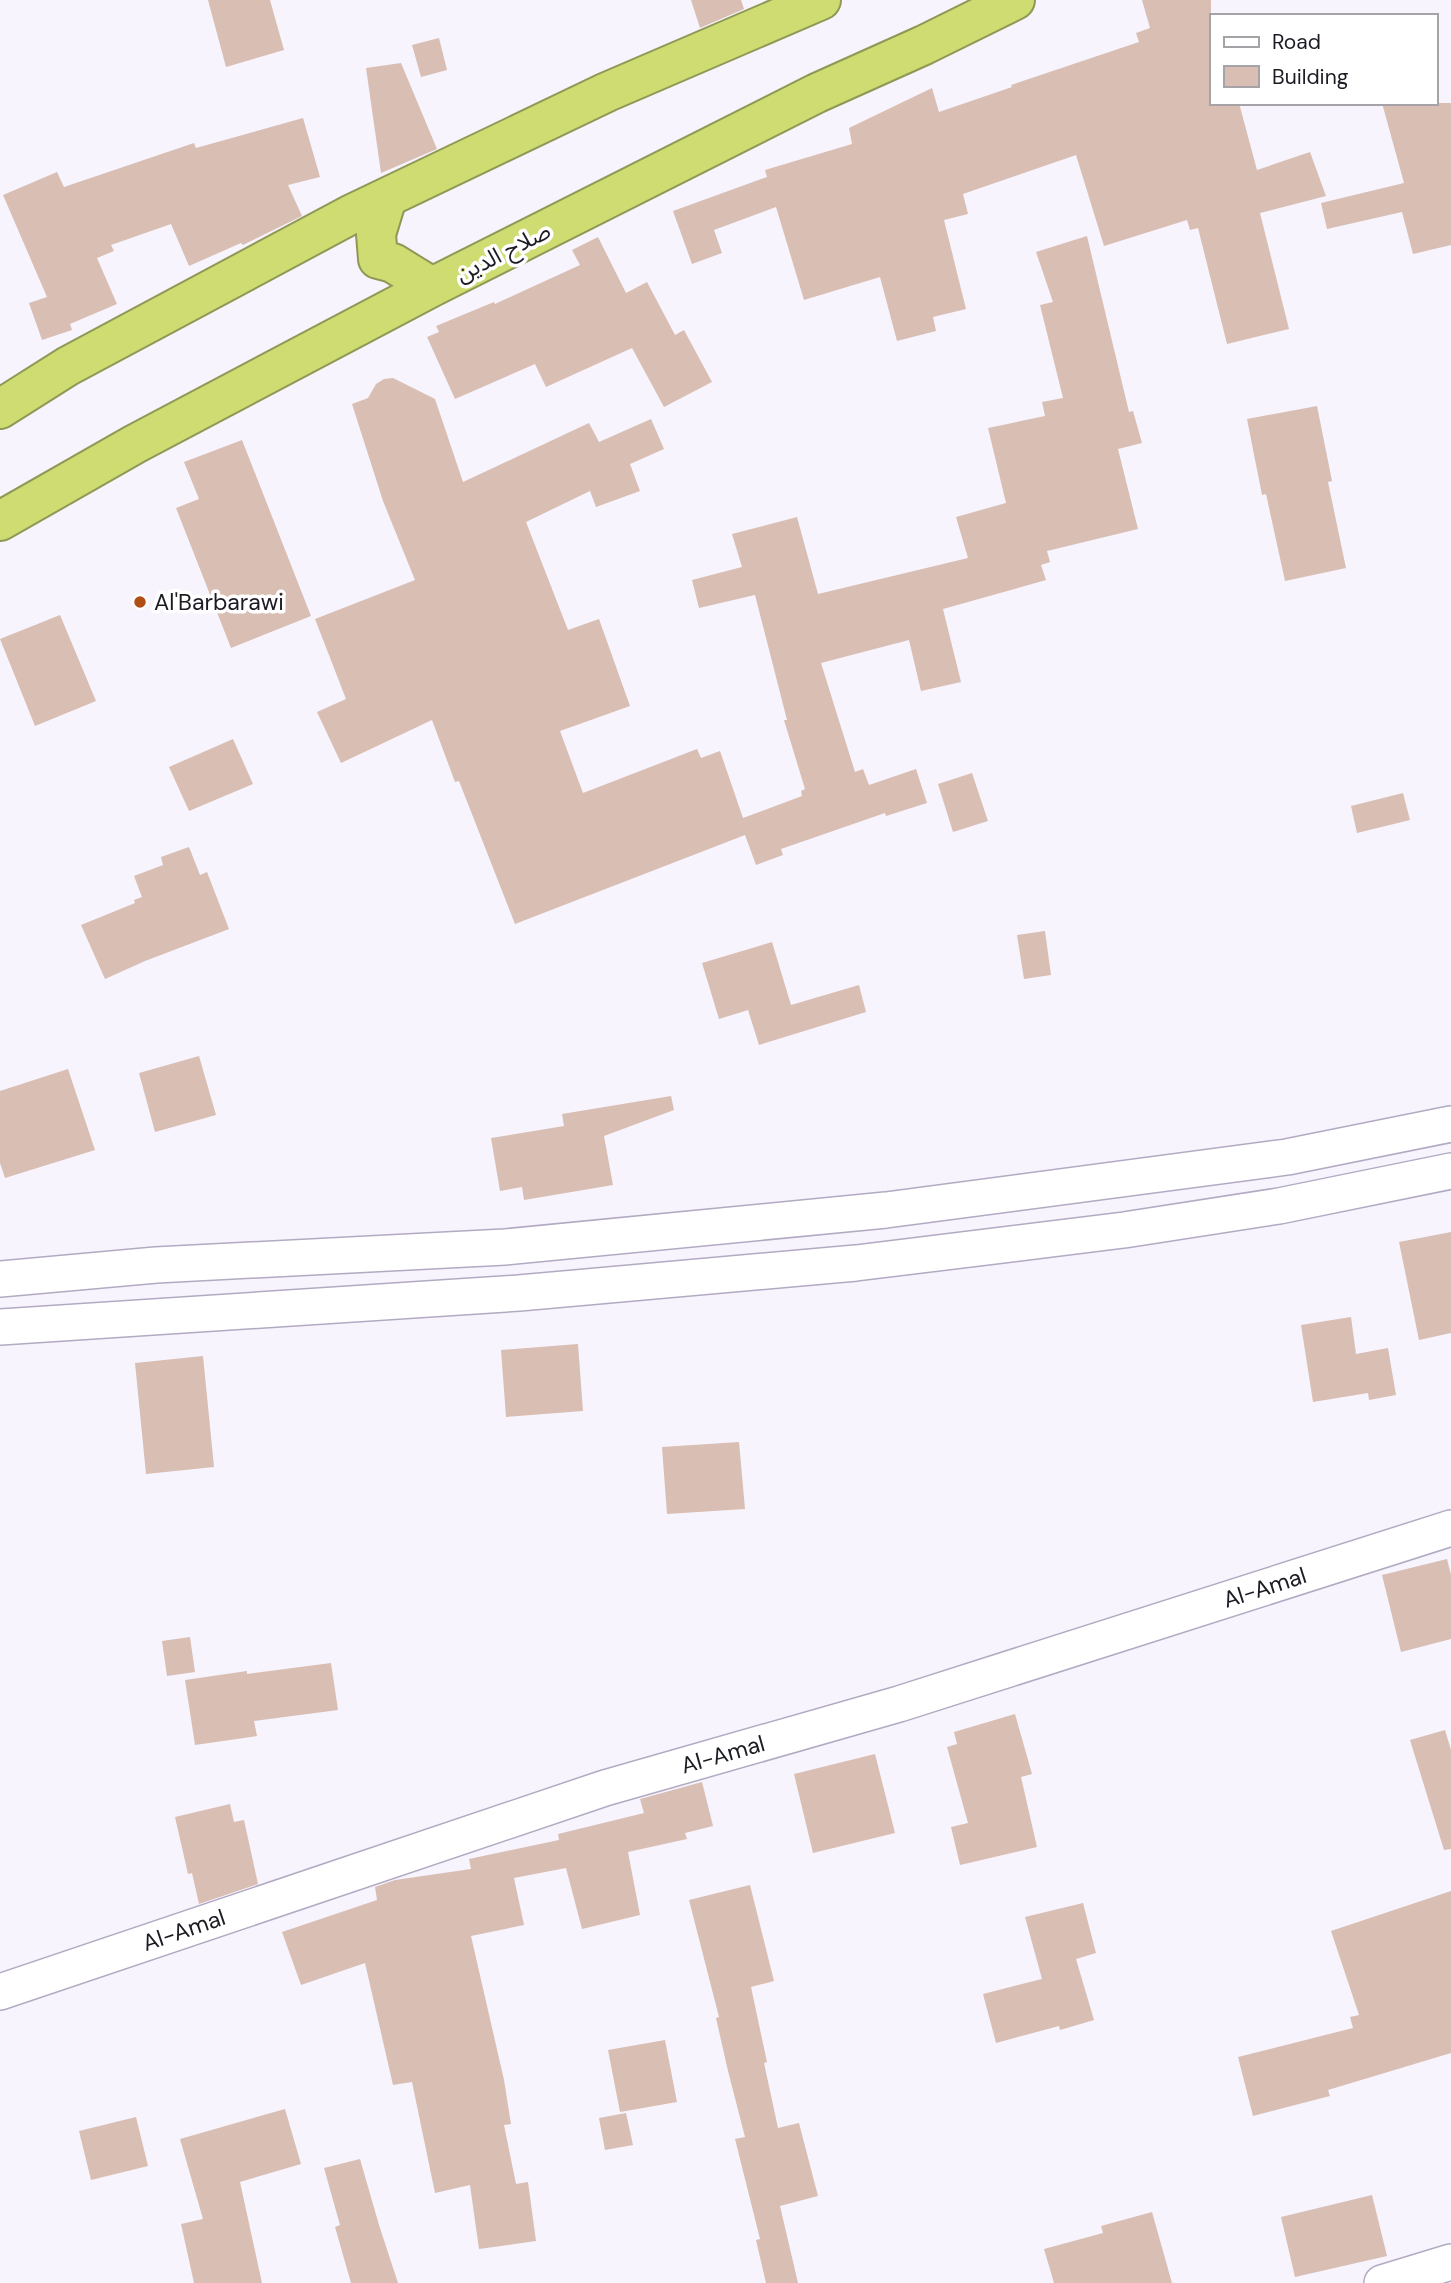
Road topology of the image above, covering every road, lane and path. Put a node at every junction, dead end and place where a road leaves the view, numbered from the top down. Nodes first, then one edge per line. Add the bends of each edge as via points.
1 (821, 0) edge
2 (1015, 0) edge
3 (387, 198) junction
4 (432, 287) junction
5 (0, 409) edge
6 (0, 521) edge
7 (1451, 1124) edge
8 (1451, 1171) edge
9 (0, 1279) edge
10 (0, 1327) edge
11 (1451, 1528) edge
12 (0, 1992) edge
13 (1451, 2262) edge
14 (1382, 2283) edge

1 - 3 highway via 607,92
2 - 4 highway, صلاح الدين via 817,93
3 - 4 highway via 376,234 378,259
3 - 5 highway via 68,366
4 - 6 highway, صلاح الدين via 221,397
7 - 9 street via 1287,1157 886,1210 505,1247 156,1265
8 - 10 street via 1279,1206 1137,1228 856,1263 519,1293
11 - 12 street, Al-Amal via 899,1704 605,1787
13 - 14 street

